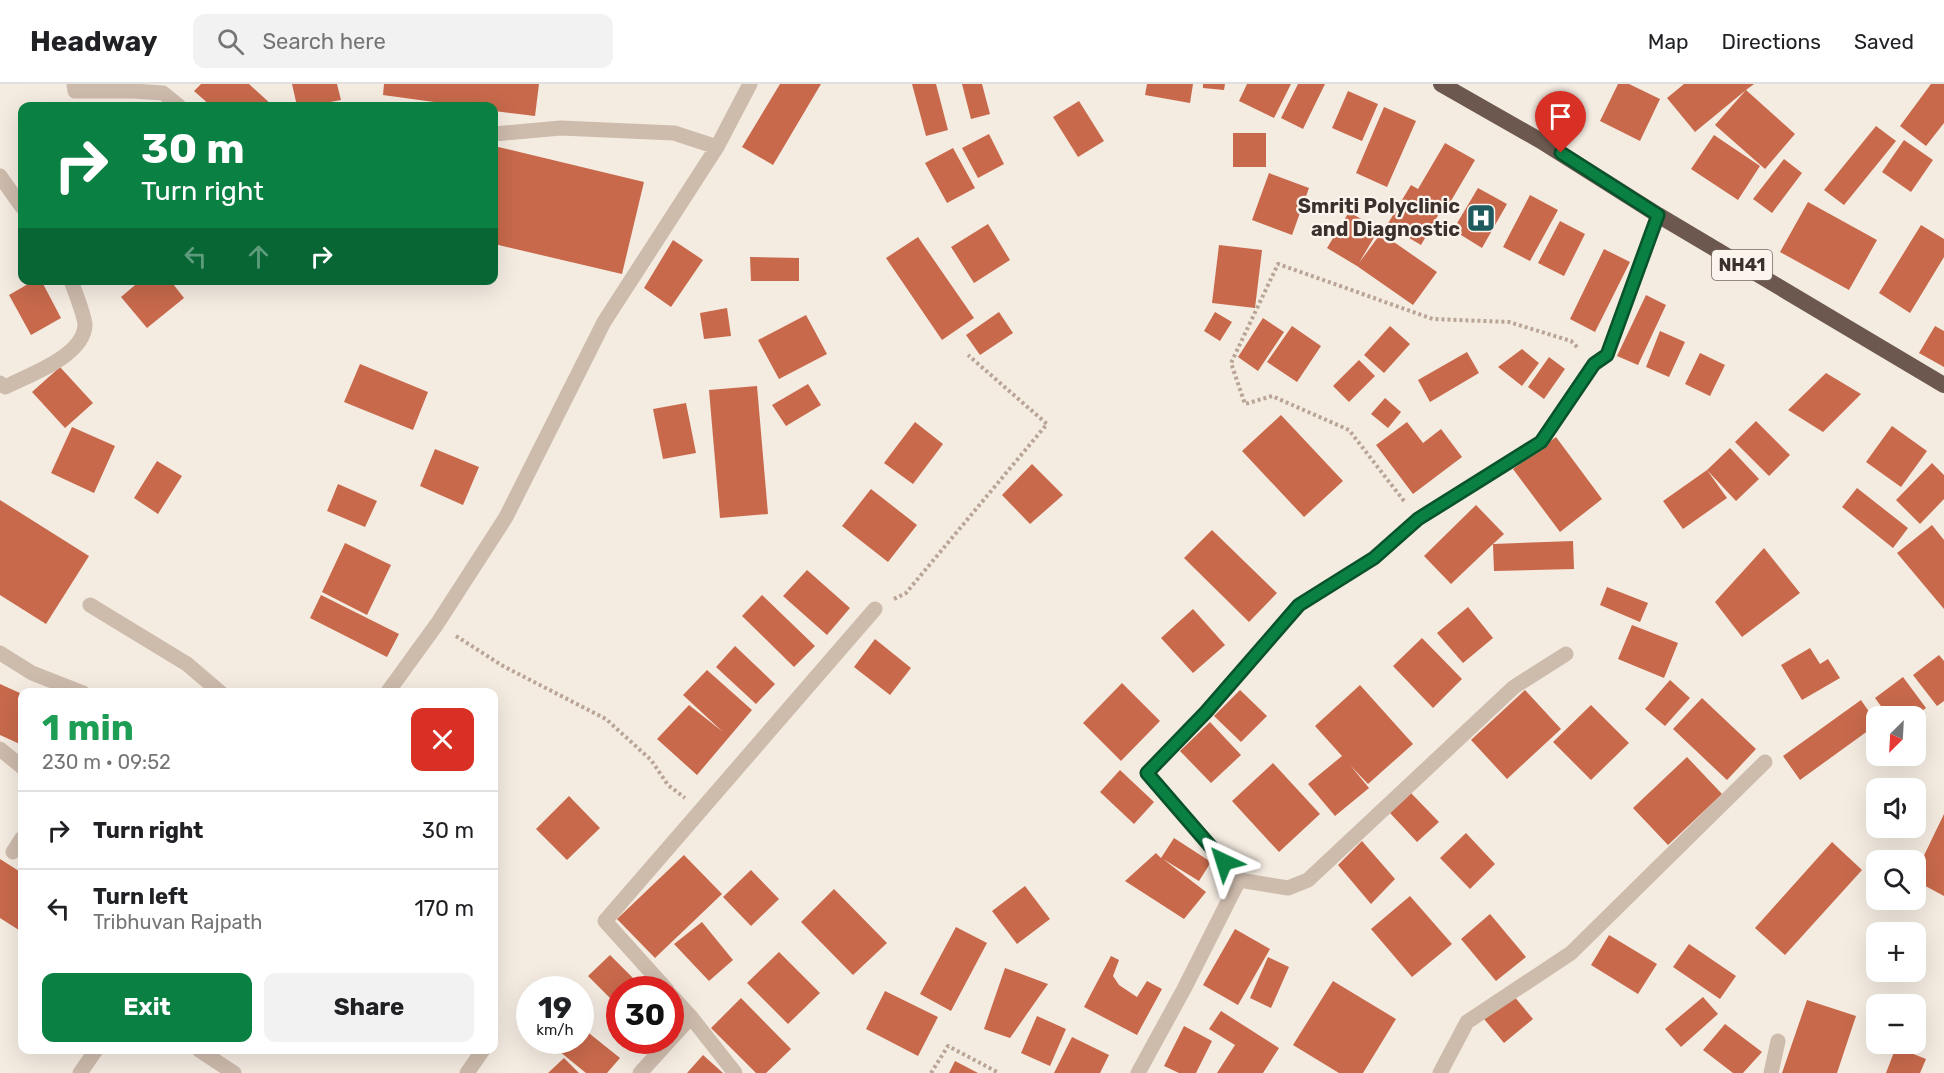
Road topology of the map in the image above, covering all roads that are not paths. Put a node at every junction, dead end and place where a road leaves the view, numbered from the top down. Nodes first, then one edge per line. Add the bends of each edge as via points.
1 (74, 84) edge
2 (750, 84) edge
3 (1442, 84) edge
4 (174, 102) edge
5 (498, 134) edge
6 (717, 147) junction
7 (0, 176) edge
8 (18, 201) edge
9 (1658, 215) junction
10 (73, 285) edge
11 (0, 383) edge
12 (1944, 385) edge
13 (90, 605) dead end
14 (875, 609) road end
15 (0, 653) edge
16 (1566, 654) dead end
17 (70, 688) edge
18 (215, 688) edge
19 (391, 688) edge
20 (0, 749) edge
21 (1765, 762) dead end
22 (18, 764) edge
23 (18, 844) edge
24 (13, 852) dead end
25 (1239, 880) junction
26 (654, 976) edge
27 (684, 1009) edge
28 (691, 1017) junction
29 (684, 1025) edge
30 (1778, 1041) dead end
31 (93, 1054) edge
32 (205, 1054) edge
33 (480, 1054) edge
34 (657, 1054) edge
35 (80, 1073) edge
36 (234, 1073) edge
37 (467, 1073) edge
38 (640, 1073) edge
39 (735, 1073) edge
40 (1138, 1073) edge
41 (1440, 1073) edge
42 (1771, 1073) edge

1 - 4 street via 75,91 163,93
2 - 6 street
3 - 9 highway, NH41 via 1542,141
5 - 6 street via 561,128 674,133
6 - 19 street via 604,322 506,517
7 - 8 street
9 - 12 highway, NH41
9 - 25 street via 1607,355 1594,364 1541,442 1418,519 1374,558 1299,605 1147,773
10 - 11 street via 85,324 79,344 57,362 5,387
13 - 18 street via 187,664
14 - 26 street via 605,921
15 - 17 street via 32,673
16 - 25 street via 1514,687 1308,880 1288,888
20 - 22 street
21 - 41 street via 1571,953 1467,1022
23 - 24 street
25 - 40 street
27 - 28 street
28 - 29 street
28 - 39 street
30 - 42 street
31 - 35 street
32 - 36 street
33 - 37 street
34 - 38 street

